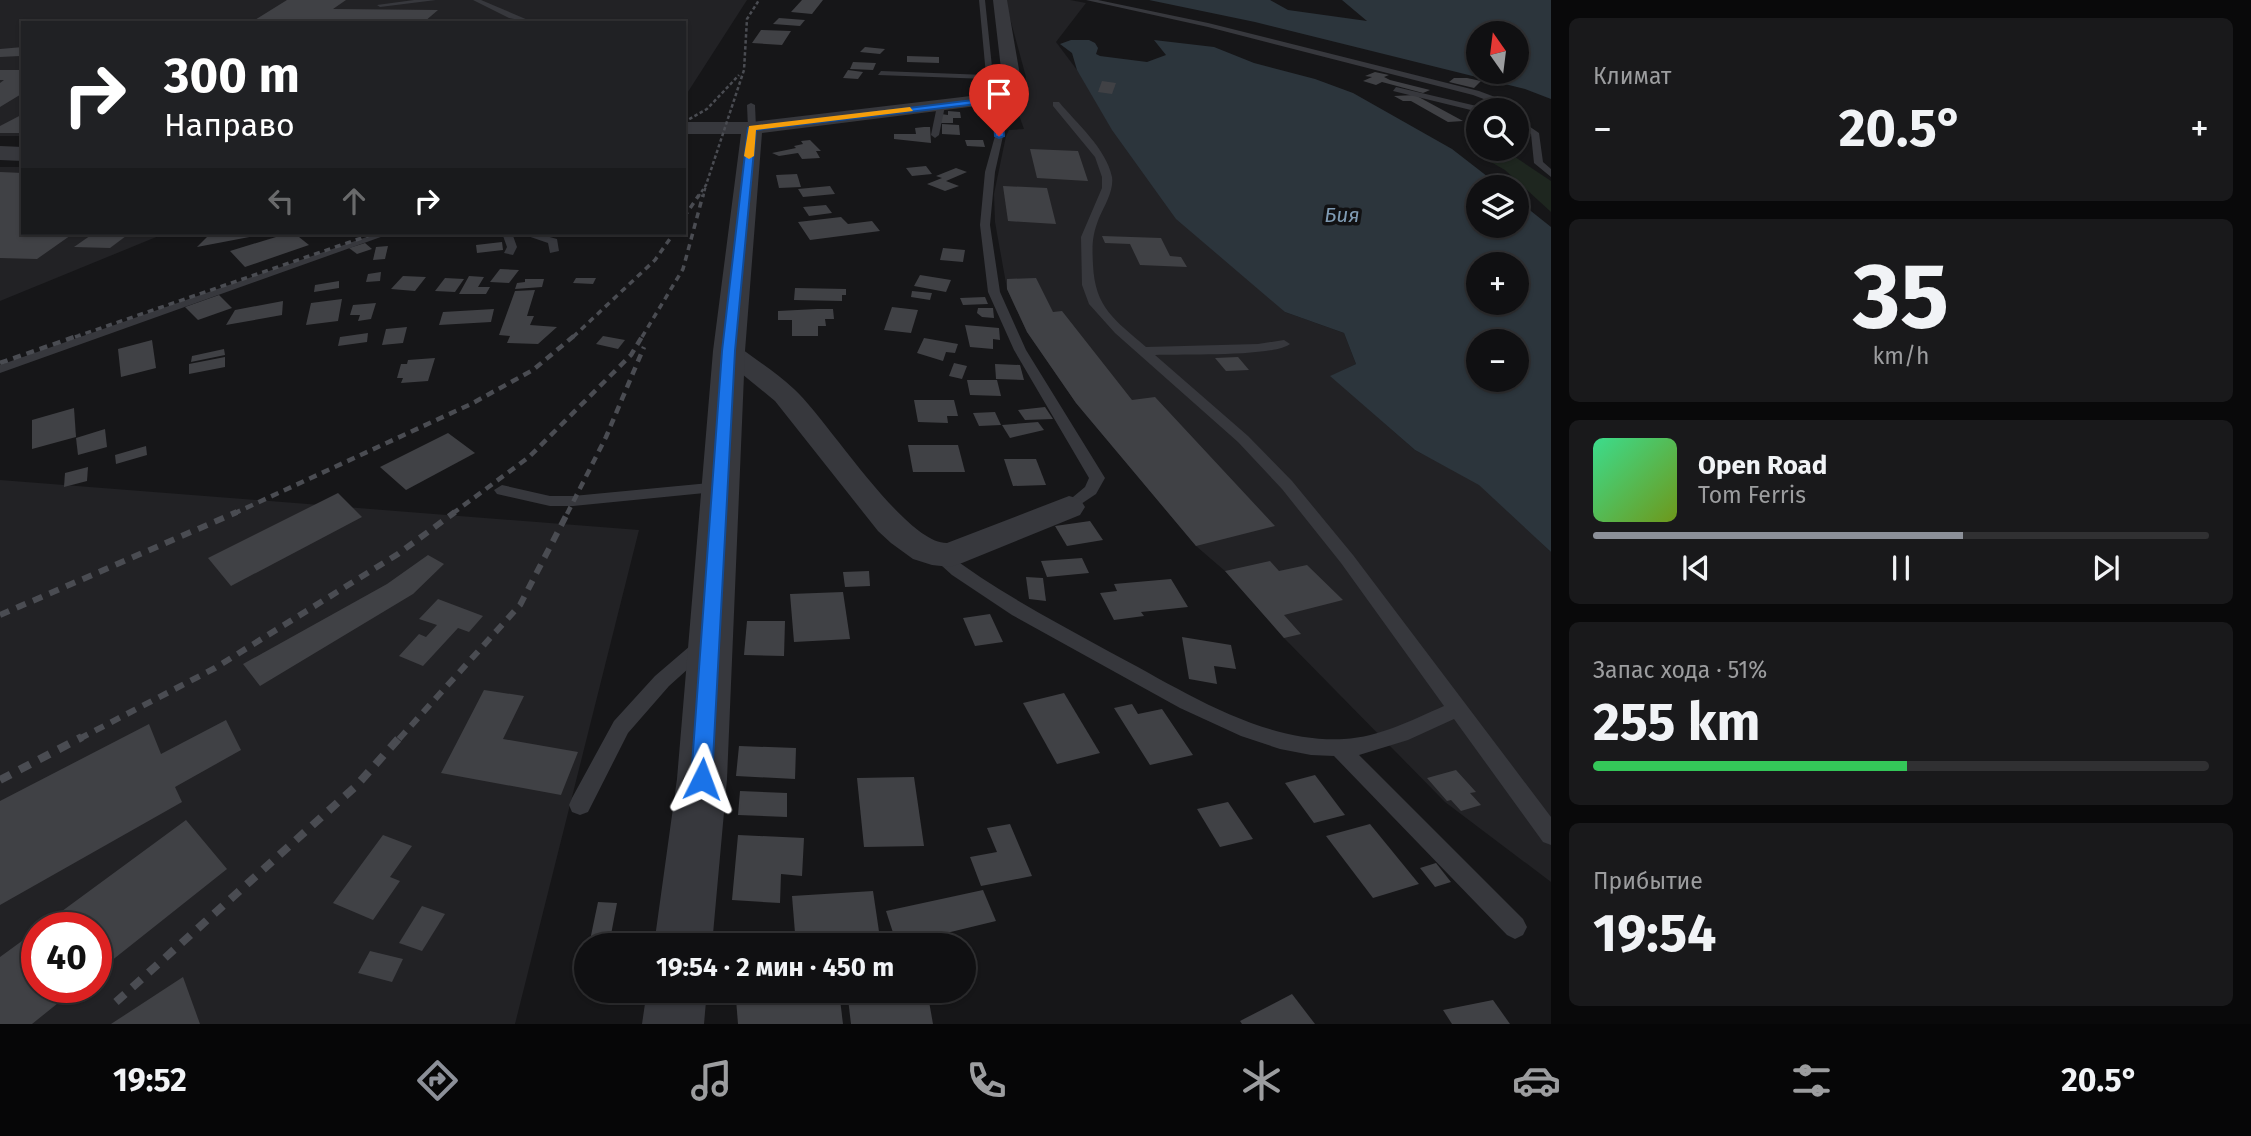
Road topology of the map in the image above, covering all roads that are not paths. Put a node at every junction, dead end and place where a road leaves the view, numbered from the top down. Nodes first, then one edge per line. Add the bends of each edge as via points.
1 (433, 0) edge
2 (477, 0) edge
3 (982, 0) edge
4 (1000, 0) edge
5 (1089, 0) edge
6 (1312, 0) edge
7 (1321, 3) dead end
8 (380, 5) dead end
9 (525, 21) edge
10 (881, 73) dead end
11 (993, 87) junction
12 (1396, 89) dead end
13 (1476, 93) junction
14 (1488, 98) edge
15 (1500, 98) edge
16 (1056, 104) dead end
17 (941, 106) junction
18 (1466, 106) edge
19 (751, 117) junction
20 (686, 128) edge
21 (1529, 129) edge
22 (1535, 134) junction
23 (935, 135) dead end
24 (1546, 137) dead end
25 (0, 153) edge
26 (21, 154) edge
27 (1551, 174) edge
28 (381, 235) edge
29 (508, 235) edge
30 (530, 235) edge
31 (554, 251) dead end
32 (509, 253) dead end
33 (1284, 344) dead end
34 (729, 351) junction
35 (1143, 351) junction
36 (0, 369) edge
37 (720, 487) junction
38 (502, 490) dead end
39 (1069, 507) joint
40 (939, 556) junction
41 (711, 638) junction
42 (1457, 709) junction
43 (1339, 748) junction
44 (580, 805) dead end
45 (1551, 835) edge
46 (1515, 927) dead end
47 (684, 933) edge
48 (675, 1003) edge
49 (673, 1024) edge

1 - 8 lane
2 - 9 lane
3 - 11 lane
4 - 11 street via 1013,87 1006,96
5 - 13 lane via 1222,28
6 - 7 lane
10 - 11 lane
11 - 17 street
11 - 39 lane via 999,136 985,225 990,275 1020,350 1097,478 1091,490
12 - 18 lane
13 - 14 lane
13 - 15 lane
16 - 35 lane via 1099,156 1107,177 1107,188 1086,237 1091,295 1100,312
17 - 19 street
17 - 23 lane
19 - 20 street
19 - 34 street
21 - 22 lane
22 - 24 lane
22 - 27 lane via 1539,163
25 - 26 street
28 - 36 lane
29 - 32 lane
30 - 31 lane via 553,242
33 - 35 lane
34 - 37 street
34 - 40 street via 785,395 889,523 906,539
35 - 42 lane via 1243,439 1287,485
37 - 38 lane via 573,501 550,501
37 - 41 street
39 - 40 street
40 - 43 lane via 1009,606 1171,694 1260,734 1307,746
41 - 44 lane via 638,706 608,749
41 - 47 street via 702,779
42 - 43 lane via 1382,741
42 - 45 lane
43 - 46 lane
48 - 49 street

